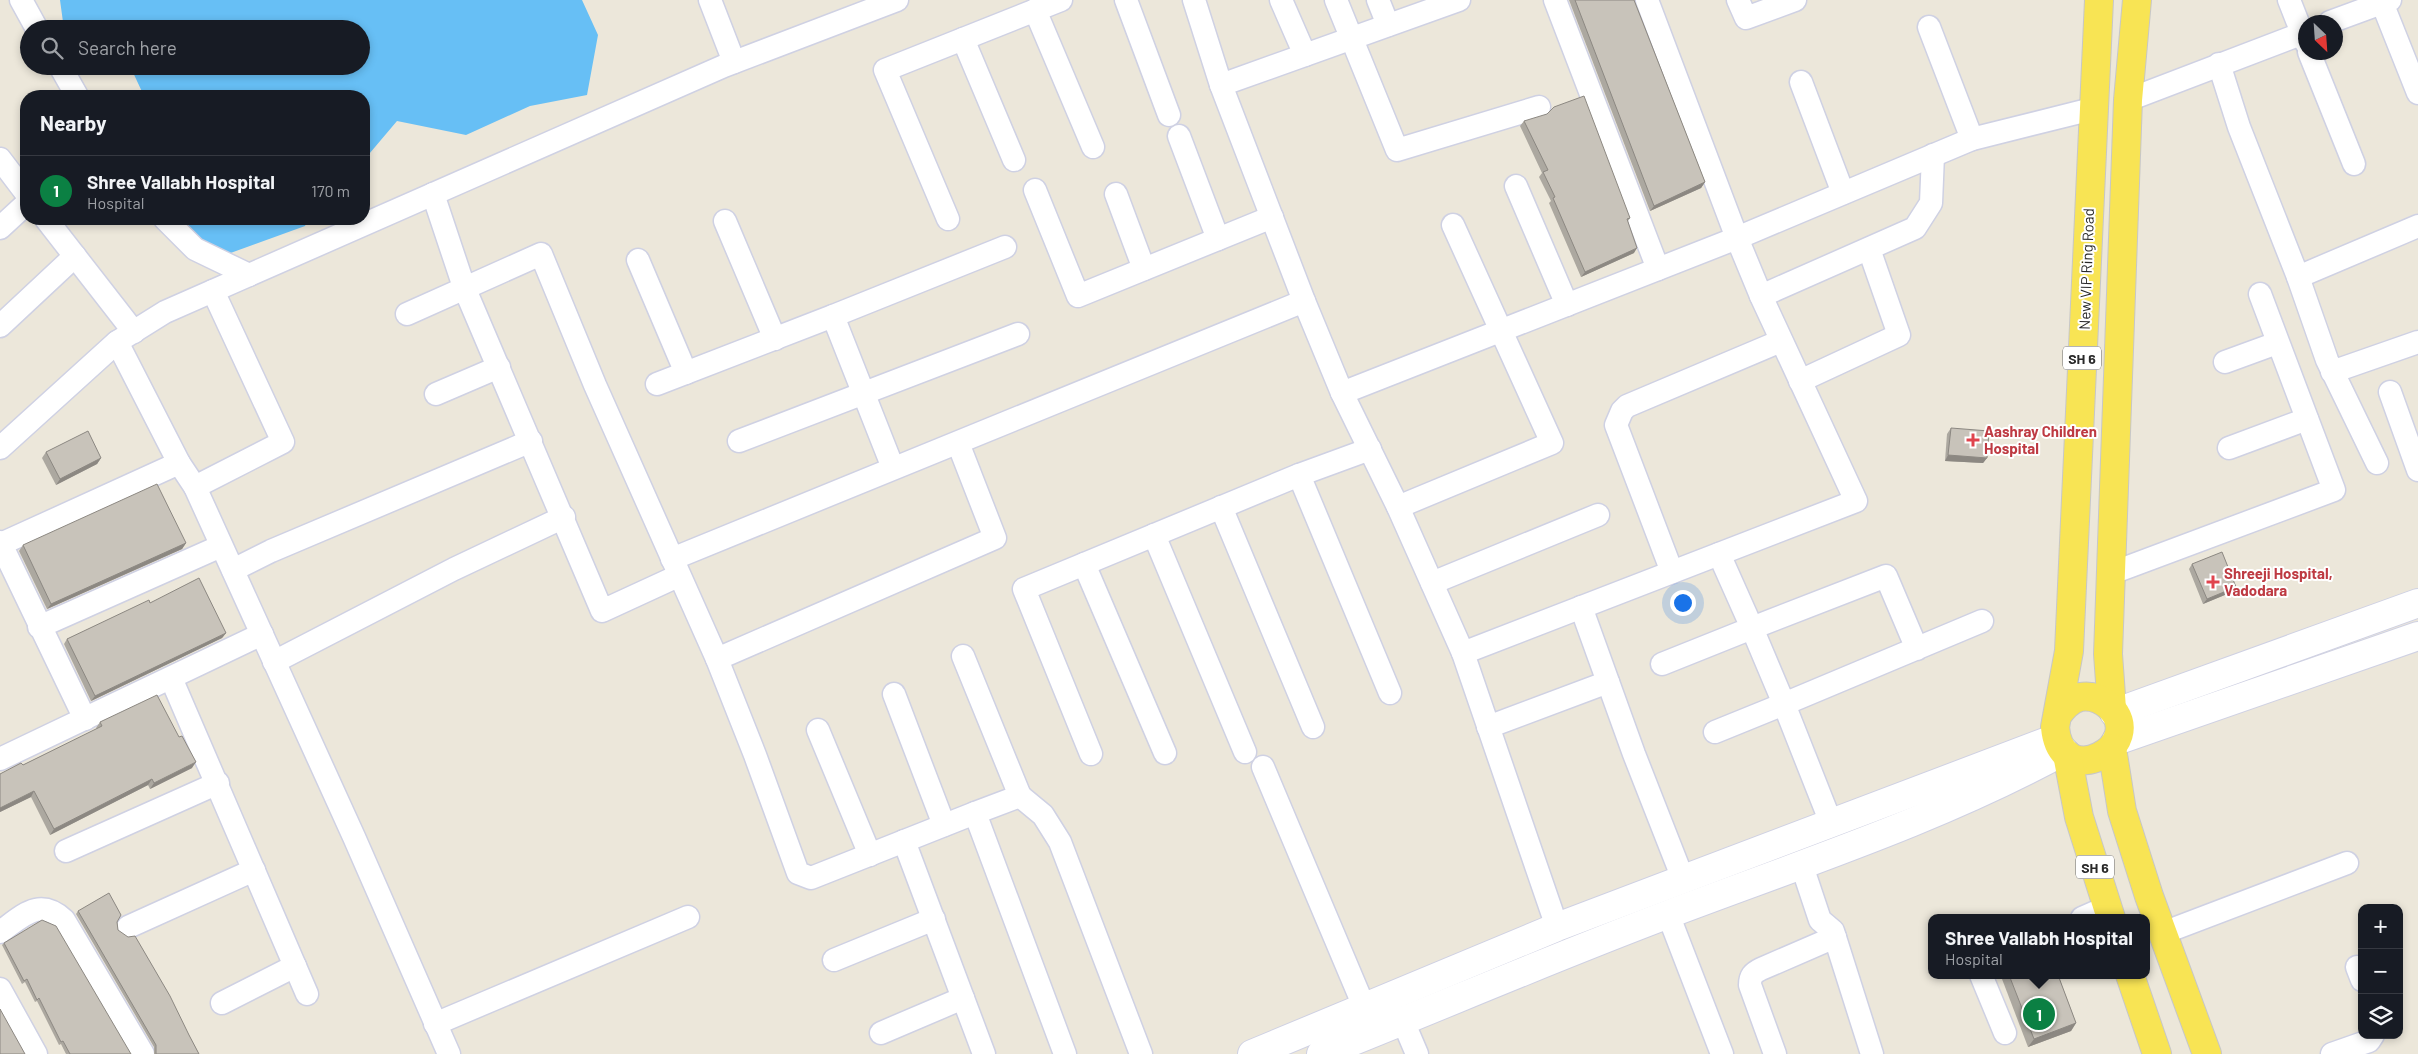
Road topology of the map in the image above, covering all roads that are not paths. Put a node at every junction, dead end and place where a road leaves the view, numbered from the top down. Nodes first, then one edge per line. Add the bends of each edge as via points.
1 (21, 0) edge
2 (897, 0) edge
3 (1060, 0) edge
4 (1126, 0) edge
5 (1194, 0) edge
6 (1281, 0) edge
7 (1336, 0) edge
8 (1378, 0) edge
9 (1459, 0) edge
10 (1555, 0) edge
11 (1647, 0) edge
12 (1738, 0) edge
13 (1795, 0) edge
14 (2099, 0) edge
15 (2137, 0) edge
16 (2289, 0) edge
17 (2384, 1) edge
18 (716, 2) edge
19 (1035, 10) junction
20 (2343, 17) edge
21 (33, 20) edge
22 (2298, 21) edge
23 (1388, 25) junction
24 (1929, 26) dead end
25 (1352, 38) junction
26 (963, 39) junction
27 (2298, 42) edge
28 (1305, 55) junction
29 (2314, 60) edge
30 (734, 62) junction
31 (2219, 64) junction
32 (65, 75) edge
33 (1800, 82) dead end
34 (1222, 85) junction
35 (2416, 85) edge
36 (74, 90) edge
37 (2128, 100) junction
38 (1539, 107) dead end
39 (2092, 109) junction
40 (1170, 115) dead end
41 (1179, 136) dead end
42 (1972, 138) junction
43 (1093, 147) dead end
44 (1933, 154) junction
45 (0, 159) edge
46 (1014, 160) dead end
47 (2354, 164) dead end
48 (20, 185) edge
49 (1516, 186) dead end
50 (1034, 190) dead end
51 (1843, 193) junction
52 (433, 194) junction
53 (1116, 194) dead end
54 (20, 210) edge
55 (1272, 217) junction
56 (948, 219) dead end
57 (725, 221) dead end
58 (370, 222) edge
59 (51, 225) edge
60 (171, 225) edge
61 (363, 225) edge
62 (1452, 225) dead end
63 (2418, 226) edge
64 (0, 228) edge
65 (1737, 238) junction
66 (1218, 239) junction
67 (1005, 247) dead end
68 (1869, 249) junction
69 (75, 256) junction
70 (638, 260) dead end
71 (1144, 269) junction
72 (1658, 269) junction
73 (250, 275) junction
74 (2298, 278) junction
75 (464, 287) junction
76 (213, 291) junction
77 (2260, 294) dead end
78 (1761, 296) junction
79 (1304, 301) junction
80 (1567, 305) junction
81 (407, 314) dead end
82 (833, 316) junction
83 (0, 326) edge
84 (1501, 330) junction
85 (1018, 334) dead end
86 (125, 337) junction
87 (775, 339) junction
88 (1781, 341) junction
89 (2418, 342) edge
90 (2277, 343) junction
91 (2225, 362) dead end
92 (499, 367) junction
93 (2332, 372) junction
94 (686, 374) junction
95 (1800, 381) junction
96 (657, 384) dead end
97 (2390, 392) dead end
98 (863, 393) junction
99 (1342, 393) junction
100 (436, 394) dead end
101 (2306, 419) junction
102 (531, 441) junction
103 (739, 441) dead end
104 (958, 443) junction
105 (0, 448) edge
106 (2229, 448) dead end
107 (1370, 449) junction
108 (178, 463) junction
109 (2377, 463) dead end
110 (893, 468) junction
111 (2418, 470) edge
112 (1299, 475) junction
113 (195, 487) junction
114 (1221, 507) junction
115 (1398, 507) junction
116 (1598, 515) dead end
117 (564, 517) junction
118 (1154, 535) junction
119 (0, 543) edge
120 (221, 546) junction
121 (1719, 554) junction
122 (1084, 564) junction
123 (675, 567) junction
124 (233, 570) junction
125 (1672, 572) junction
126 (2112, 573) junction
127 (1432, 584) junction
128 (2418, 603) edge
129 (1581, 607) junction
130 (1982, 621) dead end
131 (39, 627) junction
132 (1752, 628) junction
133 (262, 634) junction
134 (2418, 636) edge
135 (1917, 648) junction
136 (1463, 653) junction
137 (963, 656) dead end
138 (717, 659) junction
139 (274, 662) junction
140 (1662, 664) dead end
141 (171, 678) junction
142 (1608, 682) junction
143 (1390, 693) dead end
144 (894, 694) dead end
145 (1784, 704) junction
146 (2113, 711) junction
147 (85, 719) junction
148 (1313, 727) dead end
149 (1488, 727) junction
150 (818, 730) dead end
151 (1715, 732) dead end
152 (2061, 740) junction
153 (2114, 744) junction
154 (1245, 752) dead end
155 (1165, 753) dead end
156 (1092, 754) dead end
157 (0, 759) edge
158 (1263, 767) dead end
159 (218, 783) junction
160 (1020, 796) junction
161 (975, 813) junction
162 (1831, 823) junction
163 (944, 825) junction
164 (904, 841) junction
165 (66, 851) dead end
166 (870, 855) junction
167 (2346, 863) dead end
168 (1802, 866) junction
169 (254, 870) junction
170 (1683, 879) junction
171 (2109, 912) edge
172 (1668, 914) junction
173 (688, 917) dead end
174 (934, 919) junction
175 (128, 927) dead end
176 (1557, 927) junction
177 (0, 932) edge
178 (2163, 933) junction
179 (1836, 938) junction
180 (834, 960) dead end
181 (295, 966) junction
182 (1983, 979) edge
183 (2131, 979) edge
184 (0, 989) edge
185 (307, 994) dead end
186 (963, 998) junction
187 (222, 1003) dead end
188 (1364, 1009) junction
189 (1403, 1021) junction
190 (436, 1024) junction
191 (880, 1033) dead end
192 (2005, 1033) dead end
193 (2370, 1039) edge
194 (1717, 1053) edge
195 (36, 1054) edge
196 (144, 1054) edge
197 (449, 1054) edge
198 (984, 1054) edge
199 (1065, 1054) edge
200 (1141, 1054) edge
201 (1252, 1054) edge
202 (1321, 1054) edge
203 (1417, 1054) edge
204 (1775, 1054) edge
205 (1872, 1054) edge
206 (2157, 1054) edge
207 (2207, 1054) edge
208 (2332, 1054) edge

1 - 21 street
2 - 30 street
3 - 19 street
4 - 40 street
5 - 34 street
6 - 28 street
7 - 25 street
8 - 23 street
9 - 23 street
10 - 72 street
11 - 65 street
12 - 13 street via 1746,18
14 - 39 main road, New VIP Ring Road / SH 6
15 - 37 main road, SH 6
16 - 22 street
17 - 20 street
17 - 35 street
18 - 30 street
19 - 26 street
19 - 43 street
23 - 25 street
24 - 42 street
25 - 28 street
25 - 38 street via 1397,150
26 - 46 street
26 - 56 street via 885,70
27 - 31 street
28 - 34 street
29 - 47 street
30 - 52 street
31 - 37 street
31 - 74 street via 2239,127
32 - 36 street
33 - 51 street
34 - 55 street
37 - 126 main road, SH 6
39 - 42 street
39 - 152 main road, New VIP Ring Road / SH 6 via 2069,651
41 - 66 street
42 - 44 street
44 - 51 street
44 - 68 street via 1930,203 1915,228
45 - 48 street
49 - 80 street
50 - 71 street via 1078,296
51 - 65 street
52 - 58 street
52 - 75 street
53 - 71 street
54 - 64 street
55 - 66 street
55 - 79 street
57 - 87 street
59 - 69 street
60 - 73 street via 195,249
61 - 73 street
62 - 84 street
63 - 74 street
65 - 72 street
65 - 78 street
66 - 71 street
67 - 82 street
68 - 78 street
68 - 95 street via 1899,335
69 - 83 street
69 - 86 street
70 - 94 street
72 - 80 street
73 - 76 street
74 - 93 street
75 - 81 street
75 - 92 street
75 - 123 street via 541,254
76 - 86 street via 164,312
76 - 113 street via 283,442
77 - 90 street
78 - 88 street
79 - 99 street
79 - 104 street
80 - 84 street
82 - 87 street
82 - 98 street
84 - 99 street
84 - 115 street via 1552,443
85 - 98 street
86 - 105 street
86 - 108 street
87 - 94 street
88 - 95 street
88 - 125 street via 1628,406 1618,417 1616,425
89 - 93 street
90 - 91 street
90 - 101 street
92 - 100 street
92 - 102 street
93 - 109 street
94 - 96 street
95 - 121 street via 1856,501
97 - 111 street
98 - 103 street
98 - 110 street
99 - 107 street
101 - 106 street
101 - 126 street via 2334,490
102 - 117 street
102 - 124 street
104 - 110 street
104 - 138 street via 995,538
107 - 112 street
107 - 115 street
108 - 113 street
108 - 119 street
110 - 123 street
112 - 114 street
112 - 143 street
113 - 120 street
114 - 118 street
114 - 148 street
115 - 127 street
116 - 127 street
117 - 123 street via 602,611
117 - 139 street via 454,569
118 - 122 street
118 - 154 street
119 - 131 street
120 - 124 street
120 - 131 street
121 - 125 street
121 - 132 street
122 - 155 street
122 - 156 street via 1024,588
123 - 138 street
124 - 133 street
125 - 129 street
126 - 146 main road, SH 6 via 2108,654
127 - 136 street
128 - 146 street
129 - 136 street
129 - 142 street
130 - 135 street
131 - 147 street
132 - 135 street via 1886,576
132 - 140 street
132 - 145 street
133 - 139 street
133 - 141 street
134 - 153 street
135 - 145 street
136 - 149 street
137 - 160 street
138 - 166 street via 798,872 811,878
139 - 190 street
141 - 147 street
141 - 159 street
142 - 149 street
142 - 170 street
144 - 163 street
145 - 151 street
145 - 162 street
146 - 152 main road via 2104,701 2094,698 2072,700 2063,707
146 - 153 main road via 2119,728
147 - 157 street
149 - 176 street
150 - 166 street
152 - 153 main road via 2086,761 2105,755
152 - 162 street
152 - 168 street via 2010,780
152 - 171 main road, New VIP Ring Road / SH 6
153 - 178 main road, SH 6 via 2122,810
158 - 188 street
159 - 165 street
159 - 169 street
160 - 161 street
160 - 200 street via 1043,815 1060,842
161 - 163 street
161 - 199 street
162 - 170 street
163 - 164 street
164 - 166 street
164 - 174 street
167 - 178 street
168 - 172 street
168 - 179 street via 1820,920
169 - 175 street
169 - 181 street
170 - 176 street
172 - 189 street
172 - 194 street
173 - 190 street
174 - 180 street
174 - 186 street
176 - 188 street
177 - 196 street via 28,912 43,908 54,910 64,920
178 - 207 main road, SH 6
179 - 204 street via 1760,969 1750,979
179 - 205 street
181 - 185 street
181 - 187 street
182 - 192 street
183 - 206 main road
184 - 195 street
186 - 191 street
186 - 198 street
188 - 201 street
189 - 202 street
189 - 203 street
190 - 197 street
193 - 208 street

